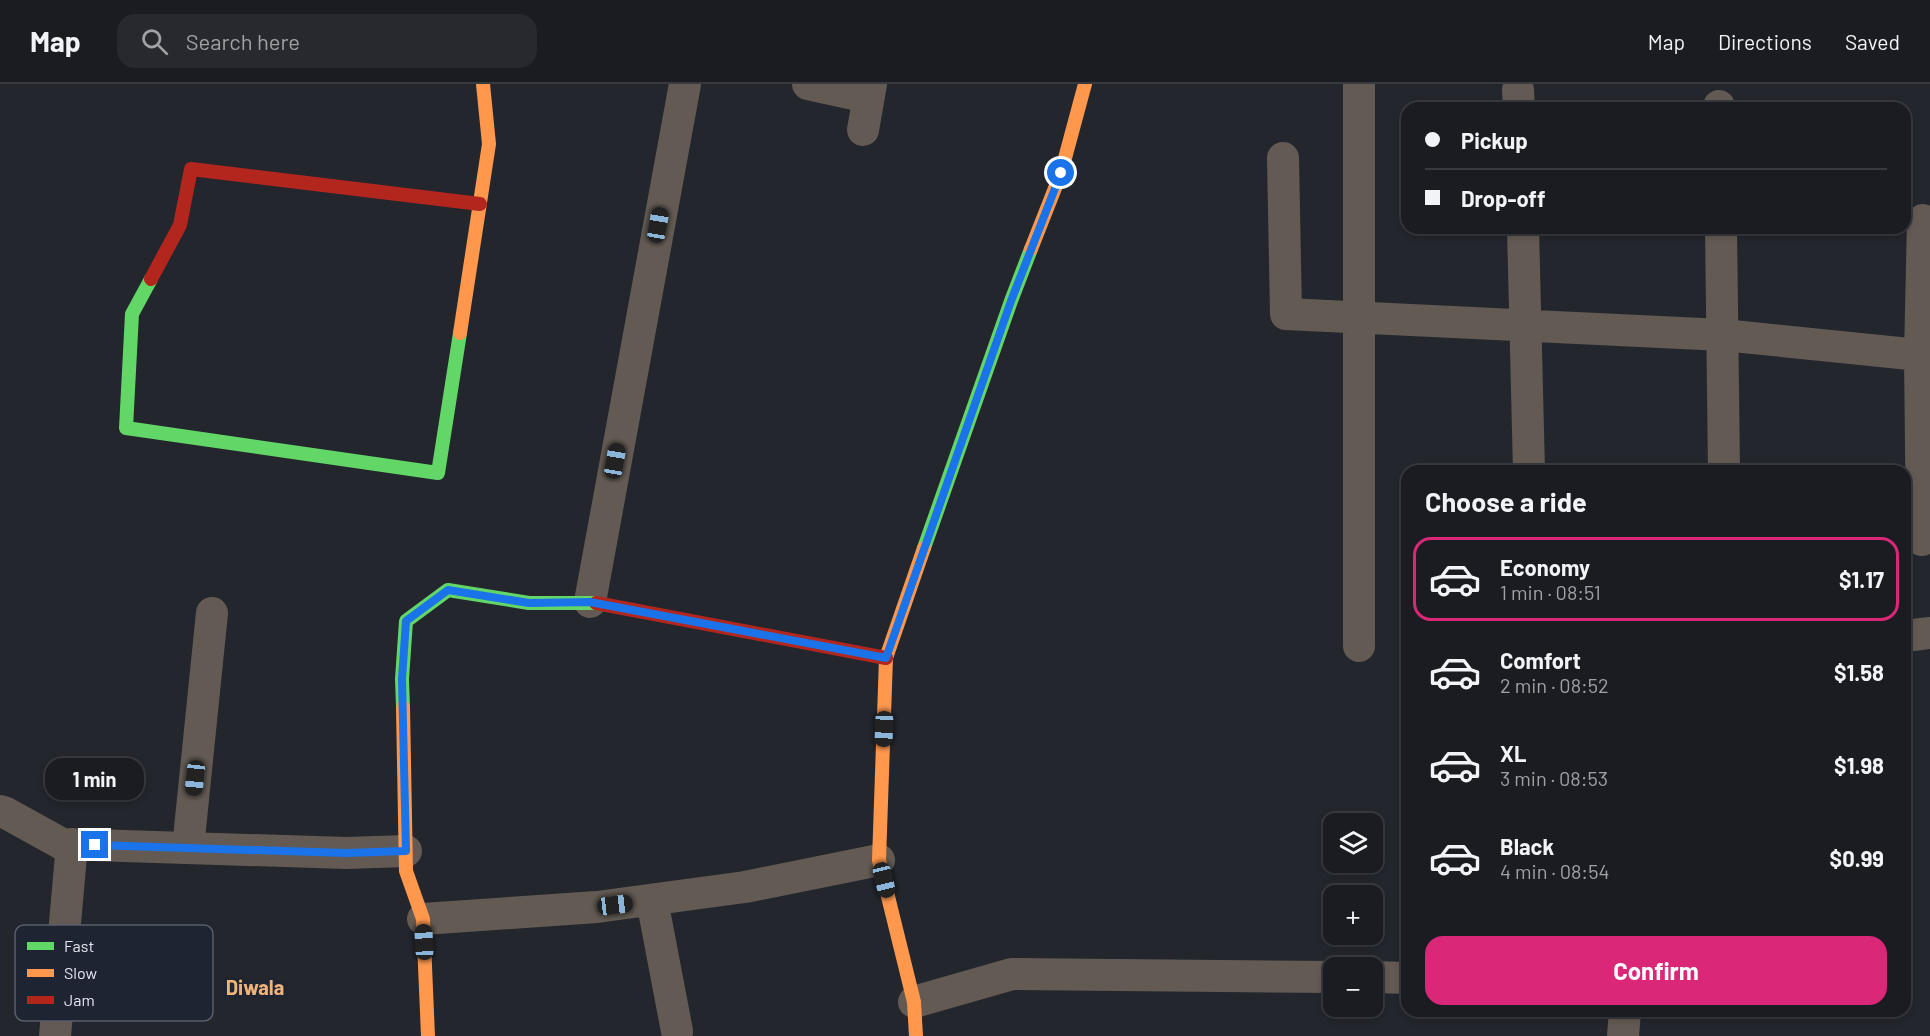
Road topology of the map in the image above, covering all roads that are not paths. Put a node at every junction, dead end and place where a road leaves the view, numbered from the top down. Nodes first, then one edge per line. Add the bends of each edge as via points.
1 (483, 84) edge
2 (685, 84) edge
3 (808, 84) edge
4 (1085, 84) edge
5 (1359, 84) edge
6 (869, 91) edge
7 (862, 130) dead end
8 (1283, 158) dead end
9 (480, 204) junction
10 (1923, 219) dead end
11 (1523, 234) edge
12 (1721, 234) edge
13 (1360, 317) junction
14 (1526, 326) junction
15 (1723, 335) junction
16 (1925, 355) edge
17 (1529, 465) edge
18 (1724, 465) edge
19 (1922, 540) dead end
20 (590, 602) junction
21 (212, 613) dead end
22 (1930, 633) edge
23 (1911, 635) edge
24 (1359, 646) dead end
25 (886, 658) junction
26 (0, 812) edge
27 (72, 844) junction
28 (188, 848) junction
29 (406, 851) junction
30 (879, 860) junction
31 (652, 900) junction
32 (423, 919) junction
33 (65, 925) edge
34 (1323, 976) edge
35 (1383, 977) edge
36 (1401, 978) edge
37 (914, 1002) junction
38 (1625, 1017) edge
39 (56, 1021) edge
40 (677, 1031) dead end
41 (55, 1036) edge
42 (428, 1036) edge
43 (916, 1036) edge
44 (1623, 1036) edge

1 - 9 street via 489,144
2 - 20 street
3 - 6 street
4 - 25 street via 1061,173 1011,301
5 - 13 street
6 - 7 street
8 - 13 street via 1286,314
9 - 9 street via 438,473 126,428 132,314 180,225 191,169
10 - 16 street
11 - 14 street
12 - 15 street
13 - 14 street
13 - 24 street
14 - 15 street
14 - 17 street
15 - 16 street
15 - 18 street
16 - 19 street
20 - 25 street
20 - 29 street via 529,603 448,590 406,621 402,679
21 - 28 street
22 - 23 street
25 - 30 street
26 - 27 street via 62,844
27 - 28 street
27 - 33 street
28 - 29 street
29 - 32 street via 406,871
30 - 31 street via 745,887
30 - 37 street
31 - 32 street
31 - 40 street
32 - 42 street
34 - 37 street via 1012,974
35 - 36 street
37 - 43 street
38 - 44 street
39 - 41 street

